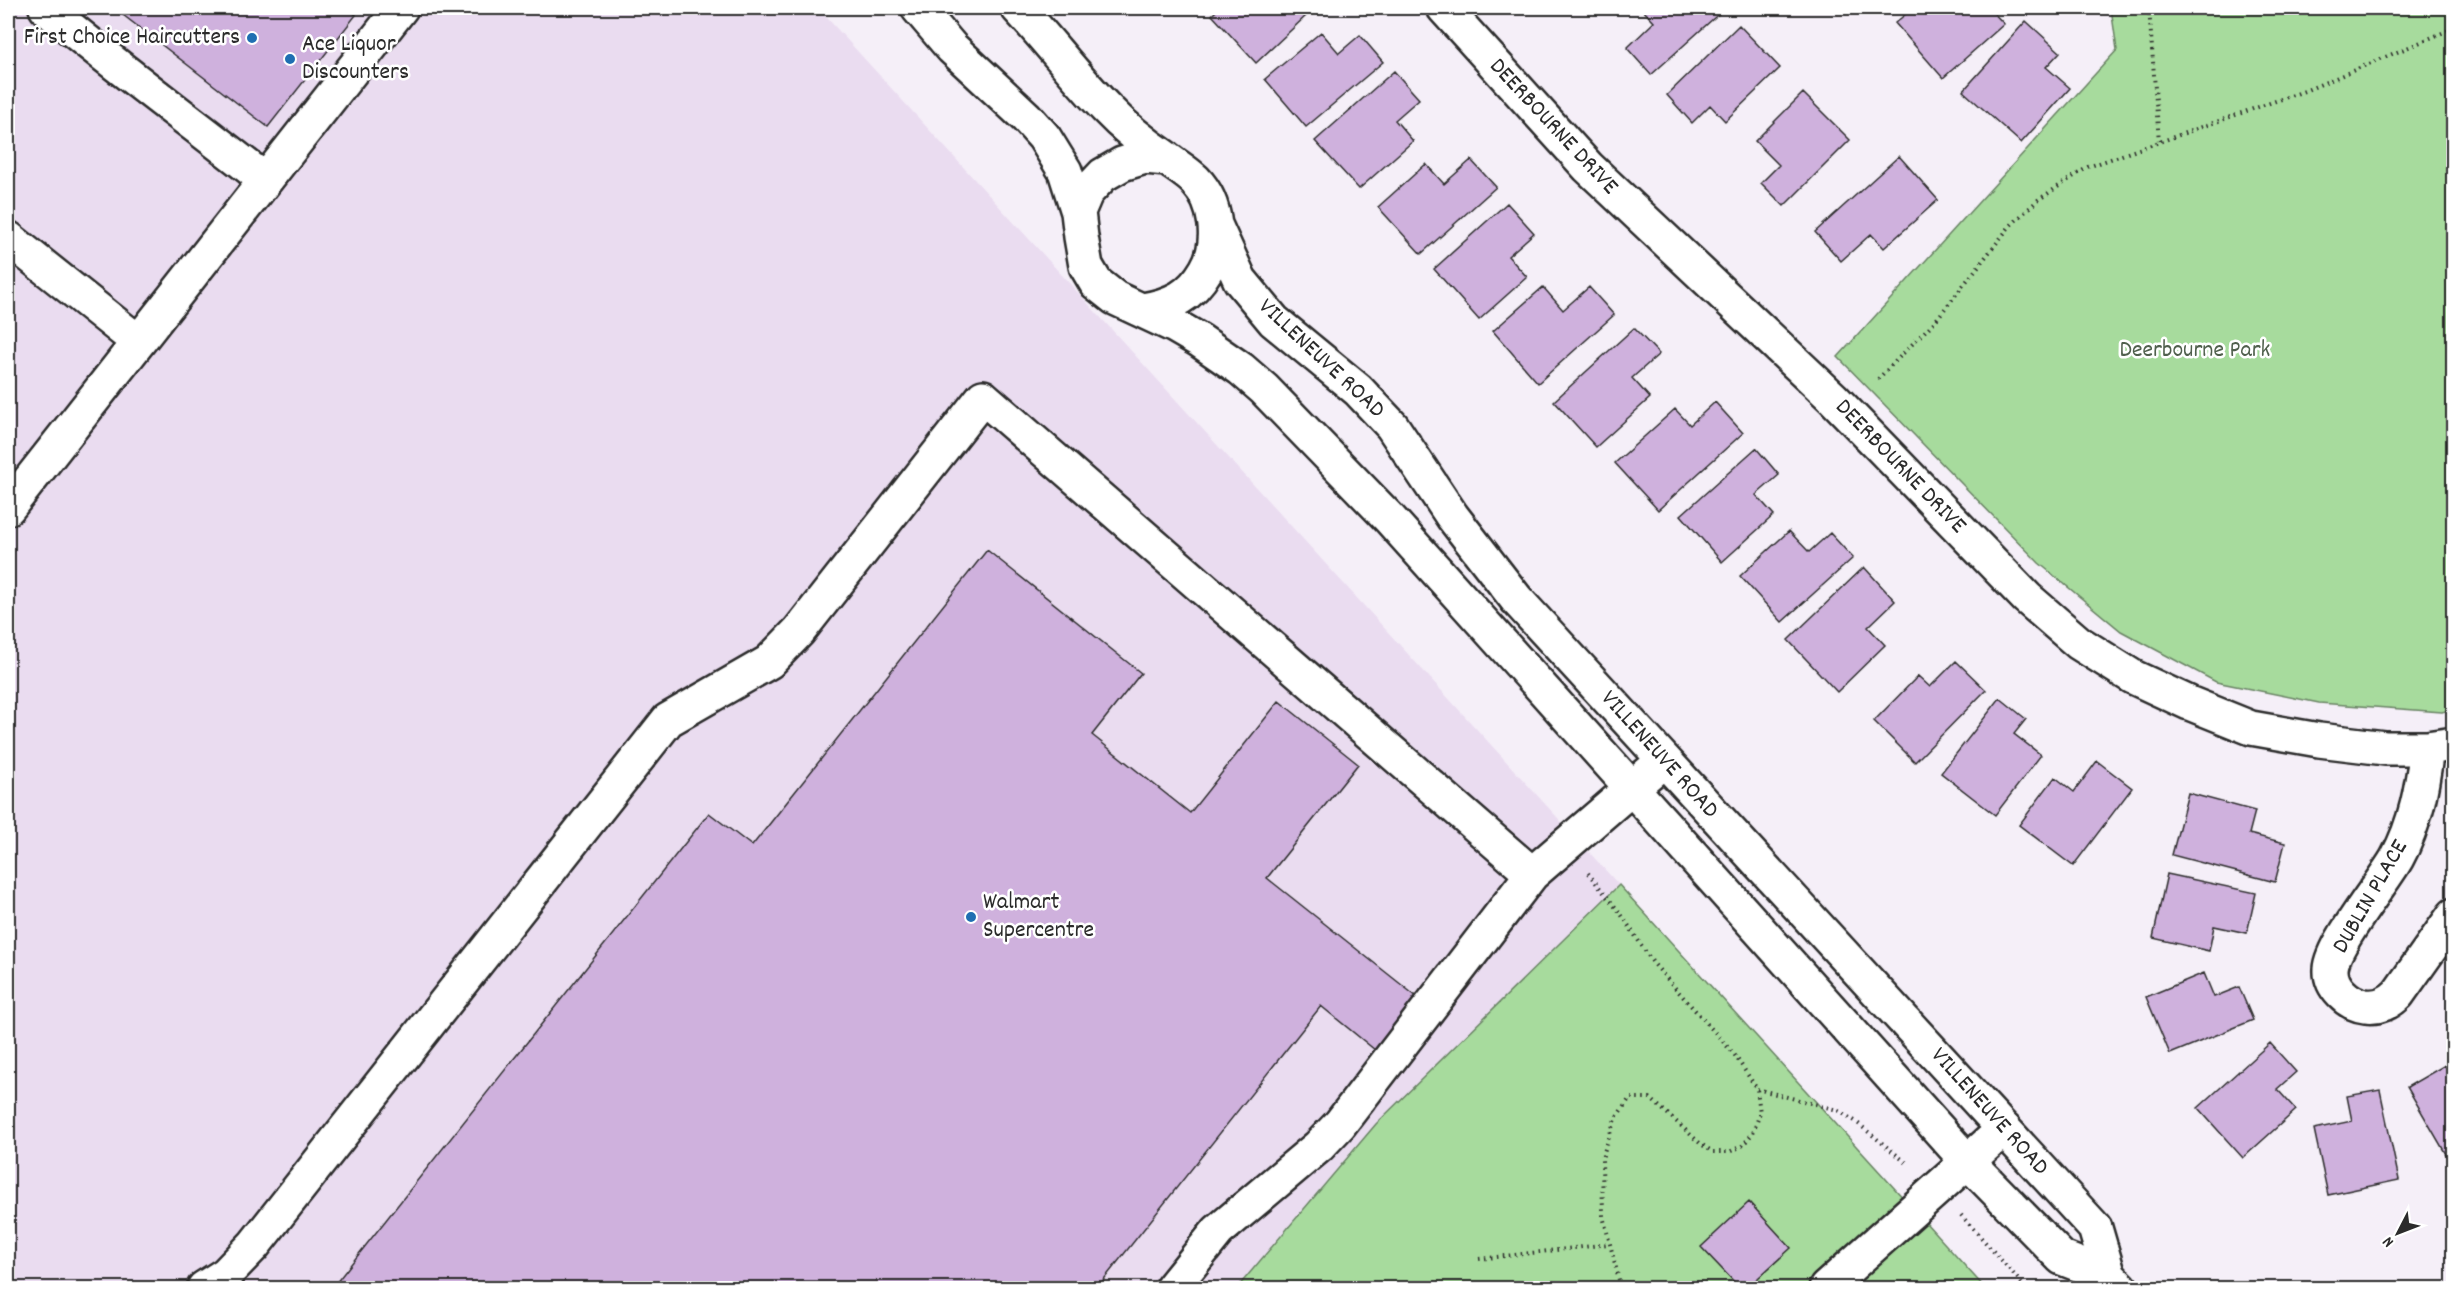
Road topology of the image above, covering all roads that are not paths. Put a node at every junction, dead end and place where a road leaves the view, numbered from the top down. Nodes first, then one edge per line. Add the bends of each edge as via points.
1 (46, 8) edge
2 (401, 8) edge
3 (918, 8) edge
4 (1018, 8) edge
5 (1444, 8) edge
6 (1167, 159) junction
7 (265, 180) junction
8 (1078, 212) junction
9 (1215, 227) junction
10 (8, 237) edge
11 (1143, 310) junction
12 (137, 341) junction
13 (8, 508) edge
14 (2440, 746) edge
15 (1663, 761) junction
16 (1632, 788) junction
17 (1532, 874) junction
18 (2454, 915) edge
19 (2004, 1129) junction
20 (1967, 1161) junction
21 (2115, 1282) edge
22 (204, 1288) edge
23 (1172, 1288) edge
24 (1826, 1288) edge

1 - 7 main road
2 - 7 main road
3 - 8 main road via 952,48 1044,137 1065,171
4 - 6 main road via 1106,107 1135,136
5 - 14 main road, DEERBOURNE DRIVE via 1588,167 1833,398 2027,598 2079,643 2133,677 2251,728 2385,748
6 - 8 main road via 1145,157 1103,175 1086,193
6 - 9 main road via 1195,180 1209,201
7 - 12 main road
8 - 11 main road via 1086,266 1096,283 1115,298
9 - 11 main road via 1215,249 1203,276 1166,306
9 - 15 main road, VILLENEUVE ROAD via 1240,280 1275,321 1358,390 1392,426 1452,516 1517,600
10 - 12 main road
11 - 16 main road, VILLENEUVE ROAD via 1221,354 1264,389 1389,518
12 - 13 main road
14 - 18 main road, DUBLIN PLACE via 2396,860 2337,950 2331,969 2342,995 2366,1007 2388,1003
15 - 16 main road
15 - 19 main road, VILLENEUVE ROAD
16 - 17 main road
16 - 20 main road, VILLENEUVE ROAD
17 - 22 main road via 983,397 800,632 769,662 668,720 254,1245 226,1274
17 - 23 main road via 1340,1124 1218,1231
19 - 20 main road
19 - 21 main road, VILLENEUVE ROAD via 2095,1228
20 - 21 main road, VILLENEUVE ROAD via 2062,1258
20 - 24 main road

